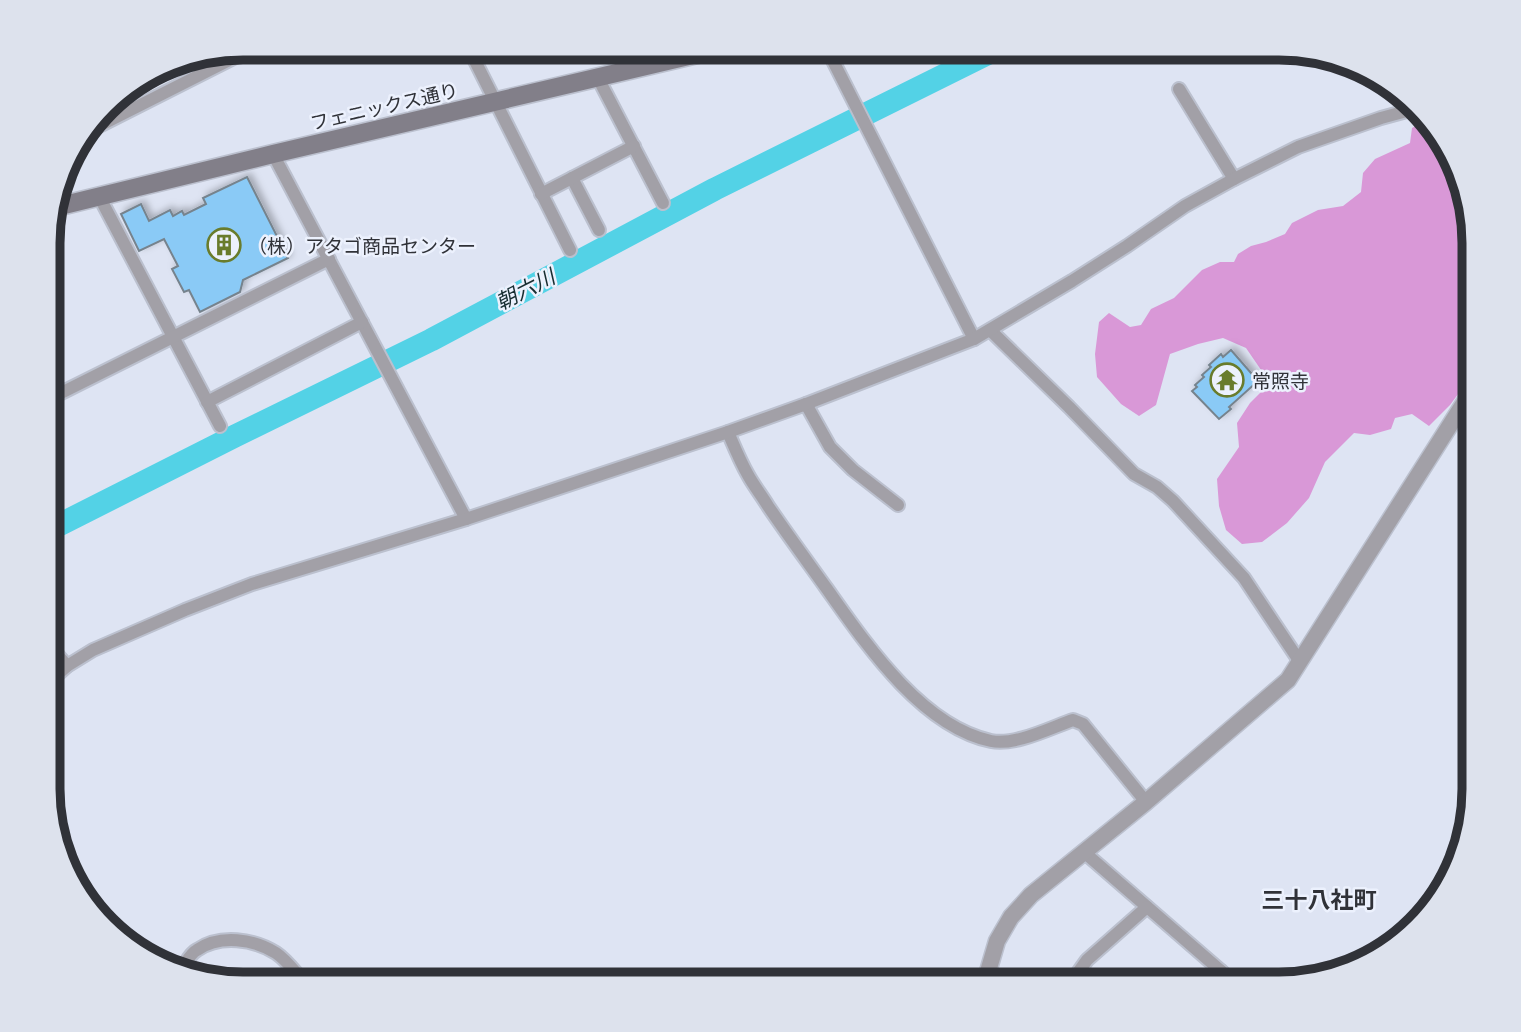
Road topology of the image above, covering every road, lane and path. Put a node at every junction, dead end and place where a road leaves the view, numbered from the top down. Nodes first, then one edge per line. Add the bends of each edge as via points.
1 (475, 60) edge
2 (673, 60) edge
3 (833, 60) edge
4 (228, 61) edge
5 (598, 78) junction
6 (1179, 89) dead end
7 (496, 102) junction
8 (1405, 111) edge
9 (105, 122) edge
10 (634, 146) junction
11 (273, 154) junction
12 (572, 178) junction
13 (1234, 179) junction
14 (541, 194) junction
15 (99, 196) junction
16 (663, 203) dead end
17 (64, 205) edge
18 (599, 230) dead end
19 (570, 250) dead end
20 (328, 259) junction
21 (362, 322) junction
22 (990, 330) junction
23 (173, 337) junction
24 (974, 339) junction
25 (60, 393) edge
26 (207, 402) junction
27 (806, 404) junction
28 (1461, 408) edge
29 (219, 426) dead end
30 (728, 432) junction
31 (898, 505) dead end
32 (467, 519) junction
33 (60, 658) edge
34 (1300, 662) junction
35 (67, 666) junction
36 (60, 672) edge
37 (1146, 802) junction
38 (1084, 853) junction
39 (1147, 907) junction
40 (186, 964) edge
41 (1221, 971) edge
42 (294, 972) edge
43 (988, 972) edge
44 (1078, 972) edge

1 - 7 street
2 - 5 main road, フェニックス通り
3 - 24 street
4 - 9 street
5 - 7 main road, フェニックス通り
5 - 10 street
6 - 13 street
7 - 11 main road, フェニックス通り
7 - 14 street
8 - 13 street via 1298,147
10 - 12 street
10 - 16 street
11 - 15 main road, フェニックス通り
11 - 20 street
12 - 14 street
12 - 18 street
13 - 22 street
14 - 19 street
15 - 17 main road, フェニックス通り
15 - 23 street
20 - 21 street
20 - 23 street
21 - 26 street
21 - 32 street
22 - 24 street
22 - 34 street via 1134,474 1173,501 1244,578
23 - 25 street
23 - 26 street
24 - 27 street
26 - 29 street
27 - 30 street
27 - 31 street via 830,447
28 - 34 street
30 - 32 street
30 - 37 street via 748,475 803,557 890,672 919,700 963,732 993,741 1010,741 1073,720 1083,724
32 - 35 street via 252,584 93,650
33 - 35 street
34 - 37 street via 1280,688
35 - 36 street
37 - 38 street
38 - 39 street
38 - 43 street via 1011,917 997,941
39 - 41 street
39 - 44 street
40 - 42 street via 196,950 235,939 259,944

